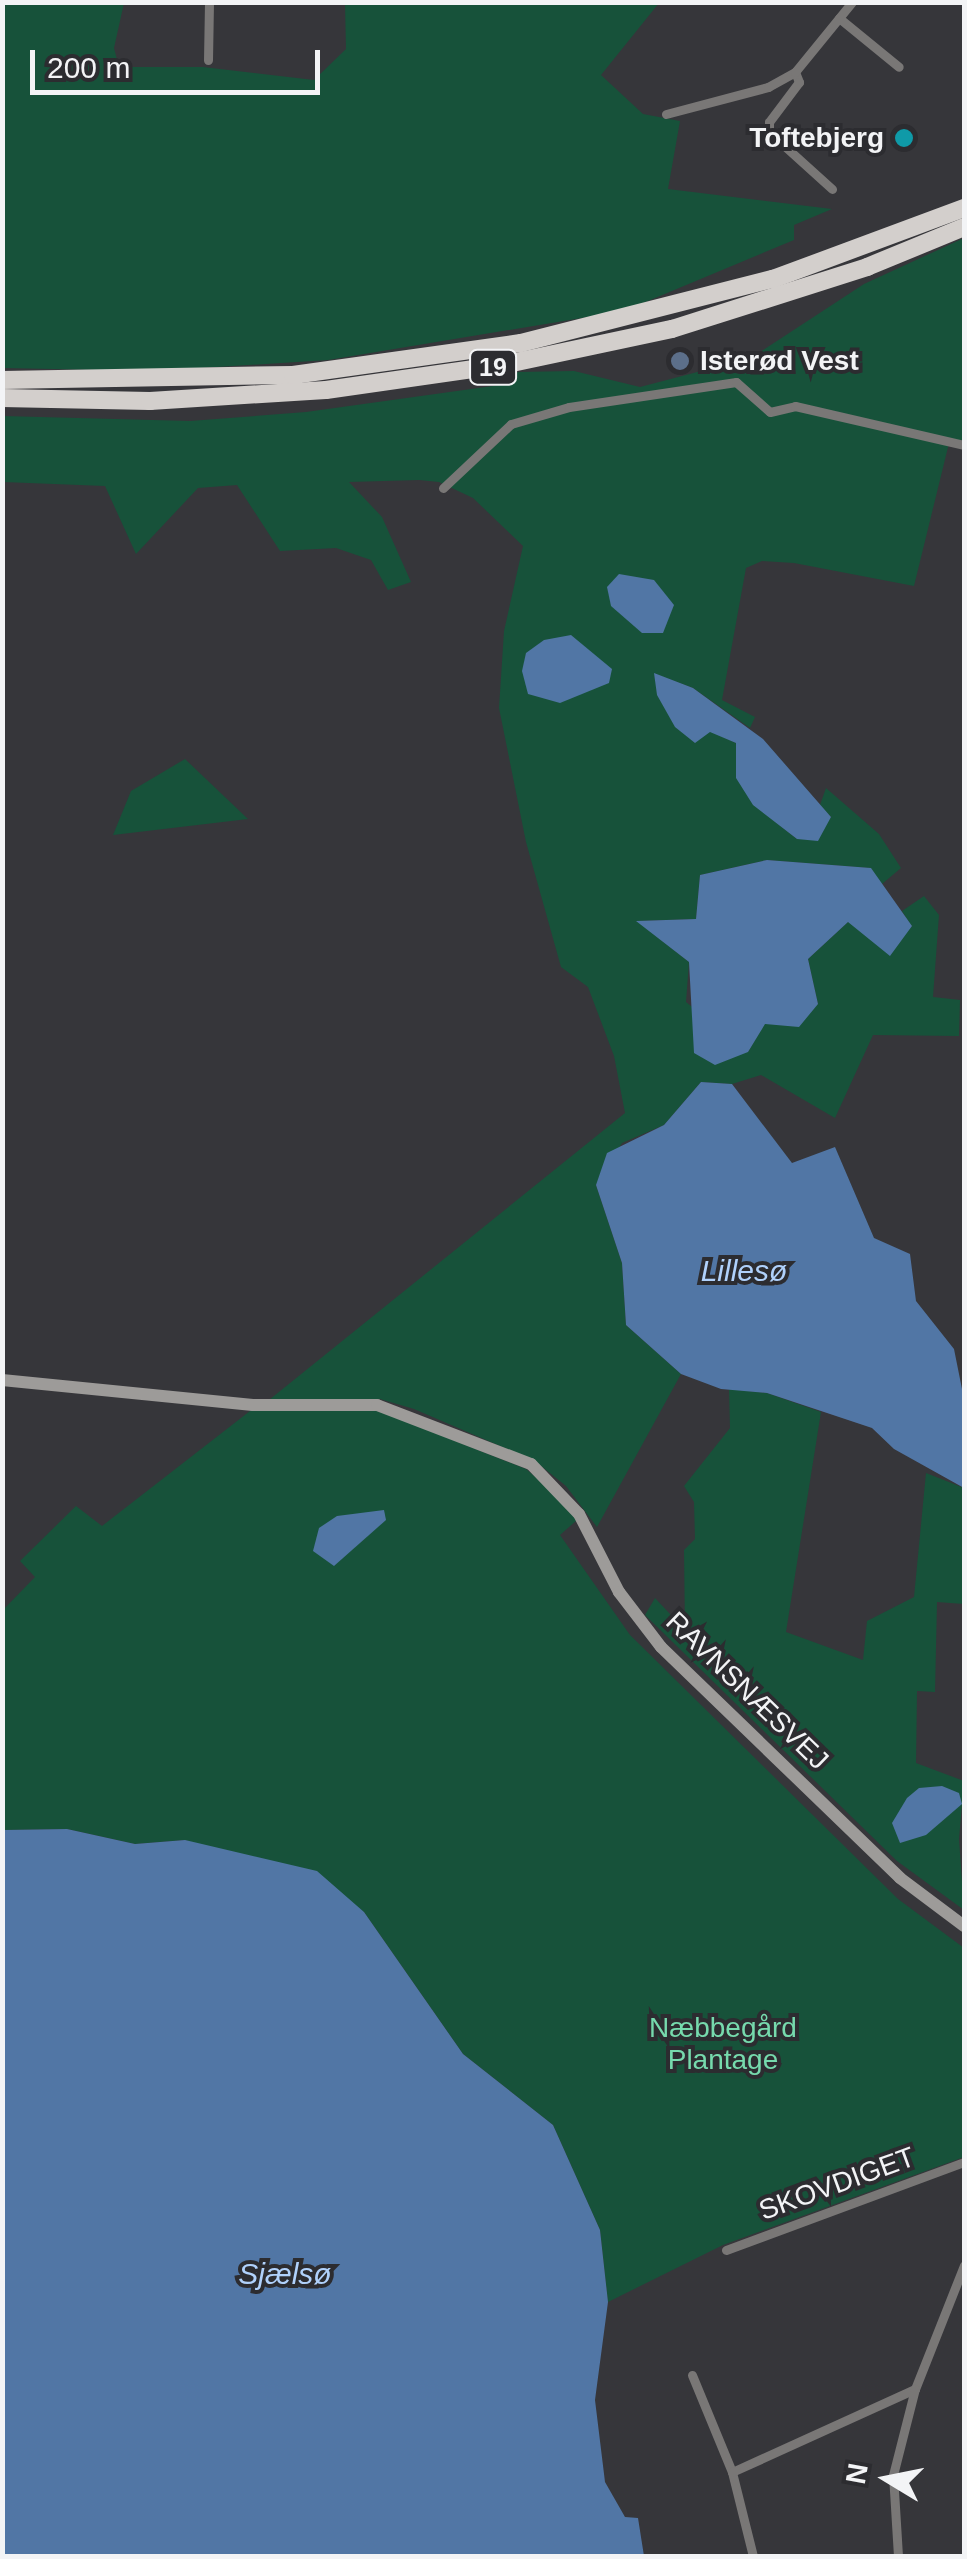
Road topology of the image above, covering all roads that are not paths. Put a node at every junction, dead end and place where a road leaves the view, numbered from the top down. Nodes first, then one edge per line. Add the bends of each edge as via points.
1 (209, 2) edge
2 (852, 2) edge
3 (839, 18) junction
4 (208, 60) dead end
5 (899, 67) dead end
6 (795, 72) junction
7 (666, 114) dead end
8 (832, 189) dead end
9 (964, 208) edge
10 (964, 227) edge
11 (2, 380) edge
12 (2, 398) edge
13 (964, 445) edge
14 (443, 488) dead end
15 (2, 1380) edge
16 (964, 1926) edge
17 (964, 2162) edge
18 (726, 2250) dead end
19 (964, 2264) edge
20 (692, 2375) dead end
21 (914, 2389) junction
22 (732, 2472) junction
23 (753, 2556) edge
24 (898, 2556) edge

1 - 4 street
2 - 3 street
3 - 5 street
3 - 6 street
6 - 7 street via 768,87
6 - 8 street via 799,82 768,122 768,132
9 - 11 highway, 19 via 773,279 521,343 294,374
10 - 12 highway, 19 via 867,267 672,329 502,366 326,390 150,400
13 - 14 street via 795,406 770,412 736,382 568,407 510,424
15 - 16 main road, RAVNSNÆSVEJ via 253,1405 377,1405 531,1464 579,1514 619,1592 661,1647 900,1878
17 - 18 street, SKOVDIGET
19 - 21 street
20 - 22 street
21 - 22 street
21 - 24 street via 893,2475
22 - 23 street

